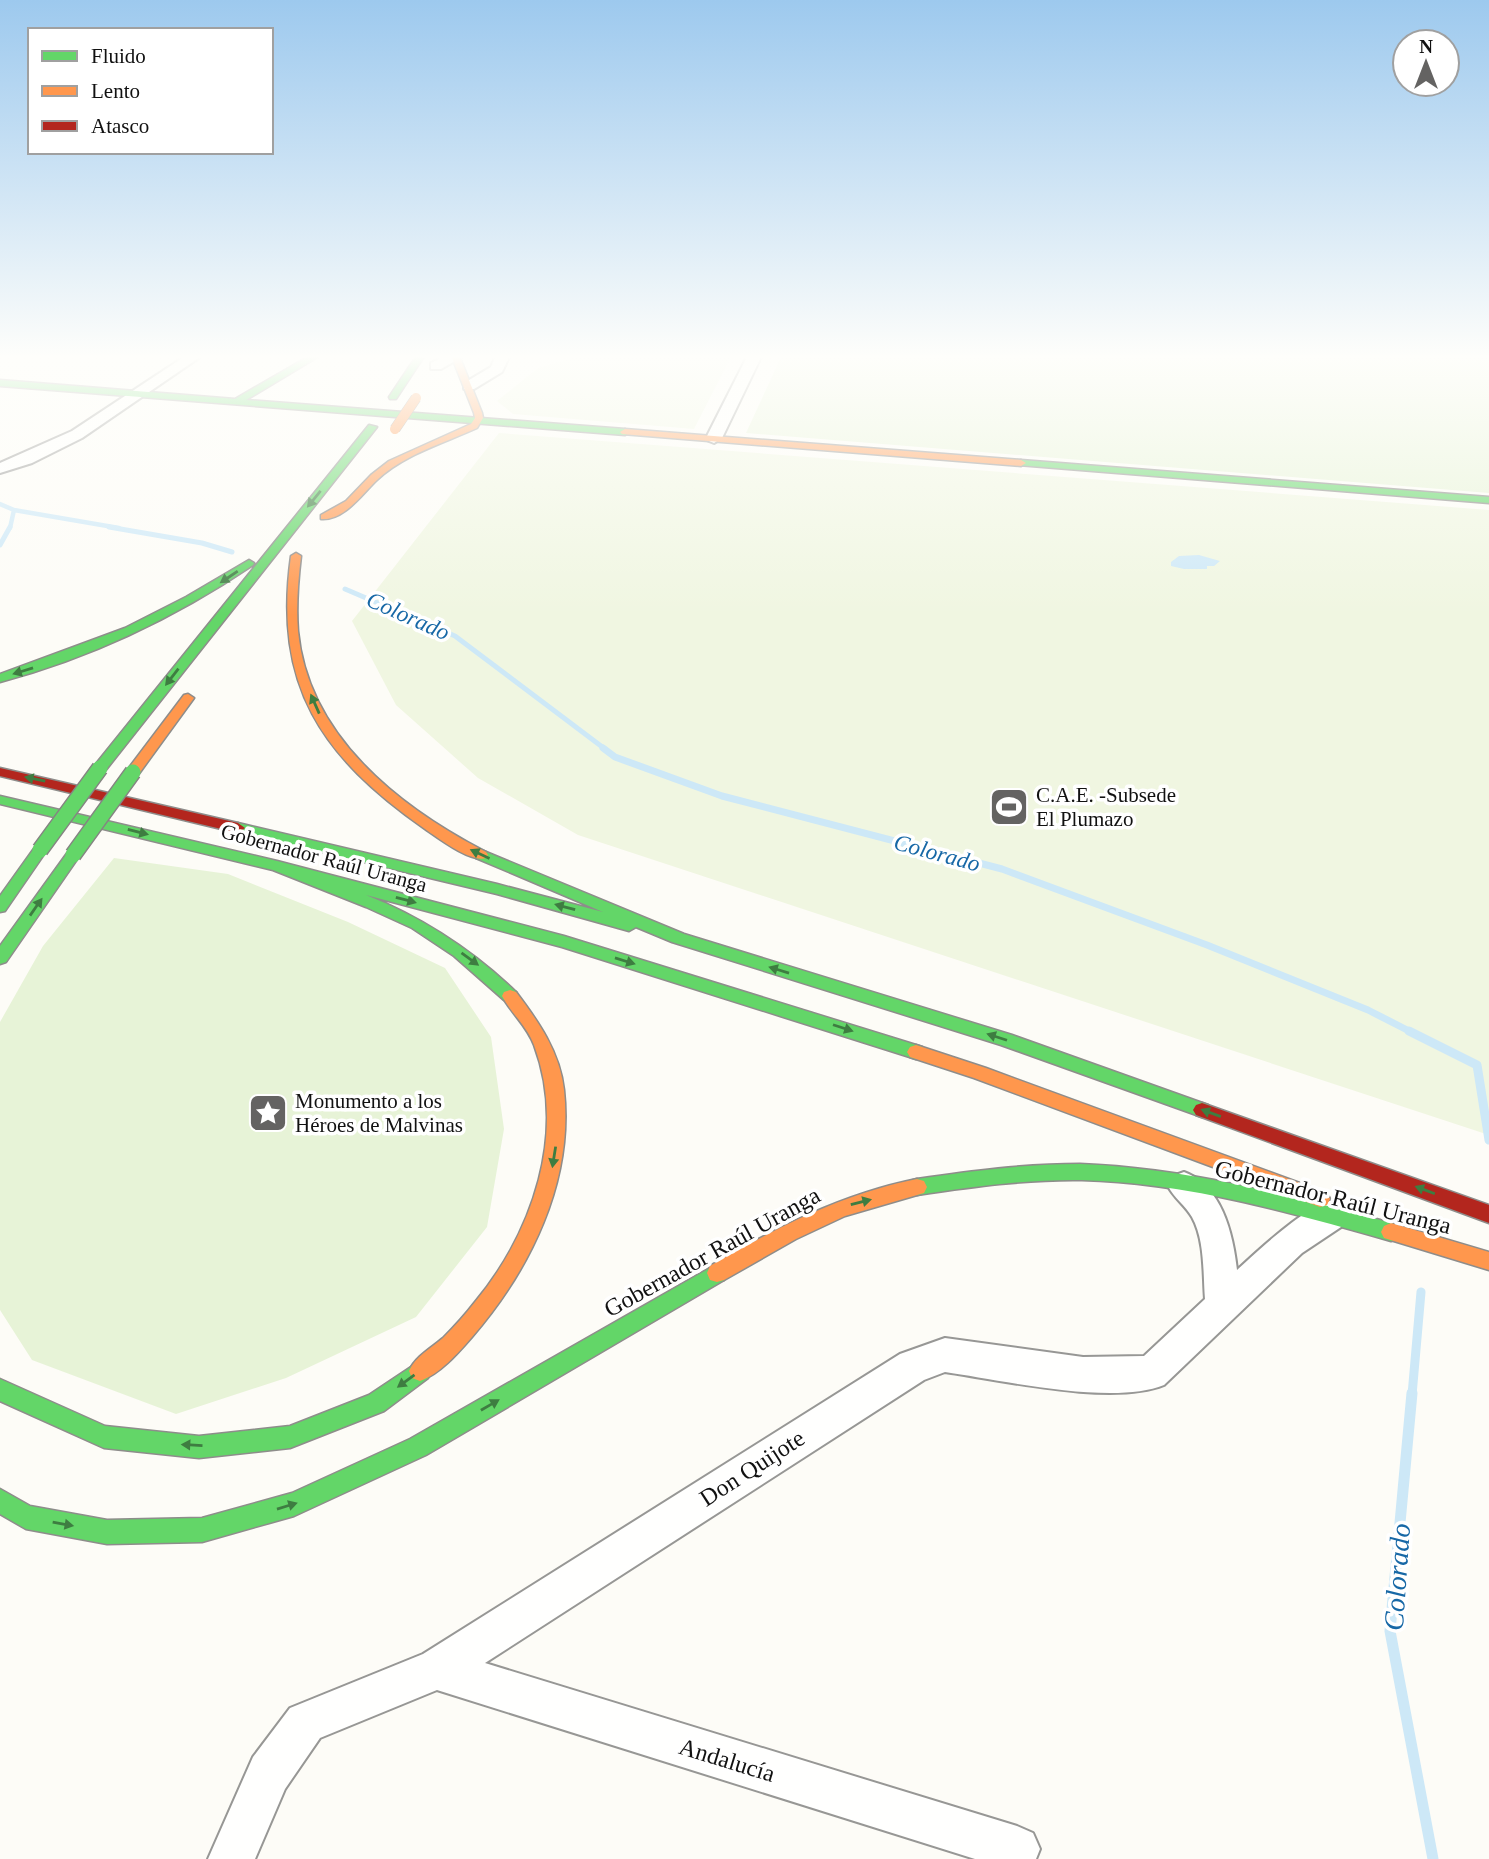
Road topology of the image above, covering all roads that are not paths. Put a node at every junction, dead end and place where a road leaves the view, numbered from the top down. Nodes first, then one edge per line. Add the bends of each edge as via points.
1 (61, 442) edge
2 (360, 442) edge
3 (441, 442) edge
4 (761, 442) edge
5 (371, 458) dead end
6 (0, 468) edge
7 (1489, 500) edge
8 (284, 536) junction
9 (279, 578) dead end
10 (0, 678) edge
11 (195, 688) dead end
12 (0, 772) edge
13 (0, 800) edge
14 (277, 866) junction
15 (0, 907) edge
16 (678, 938) junction
17 (0, 958) edge
18 (1184, 1186) junction
19 (1489, 1214) edge
20 (1332, 1215) junction
21 (1487, 1260) edge
22 (1223, 1304) junction
23 (0, 1390) edge
24 (0, 1502) edge
25 (438, 1669) junction
26 (1017, 1849) dead end
27 (231, 1859) edge

1 - 6 street via 23,462
2 -> 8 main road
3 - 5 main road via 392,463 350,503 321,522
4 - 7 main road
8 -> 10 main road via 194,600 62,659
8 -> 15 main road, bridge via 100,768
16 -> 9 main road, Gobernador Raúl Uranga via 473,851 386,792 324,724 296,656 291,590 300,551
17 -> 11 main road, bridge
16 -> 12 main road, Gobernador Raúl Uranga via 484,885
13 -> 14 main road, Gobernador Raúl Uranga
14 -> 21 main road, Gobernador Raúl Uranga via 564,943 967,1069
14 -> 23 main road via 403,918 451,946 511,996 543,1044 558,1114 556,1152 547,1195 518,1256 485,1306 438,1358 376,1403 290,1437 199,1447 104,1437
19 -> 16 main road, Gobernador Raúl Uranga via 1006,1040
18 - 20 main road, Gobernador Raúl Uranga via 1213,1188
18 - 22 street via 1206,1210 1218,1250
24 -> 18 main road, Gobernador Raúl Uranga via 26,1517 107,1532 202,1530 294,1504 418,1447 778,1237 843,1206 912,1188 989,1176 1102,1173
20 - 21 main road, Gobernador Raúl Uranga
20 - 22 street, Don Quijote via 1290,1242
22 - 25 street, Don Quijote via 1151,1373 1083,1375 945,1355 913,1366
25 - 26 street, Andalucía
25 - 27 street, Don Quijote via 304,1723 269,1773

